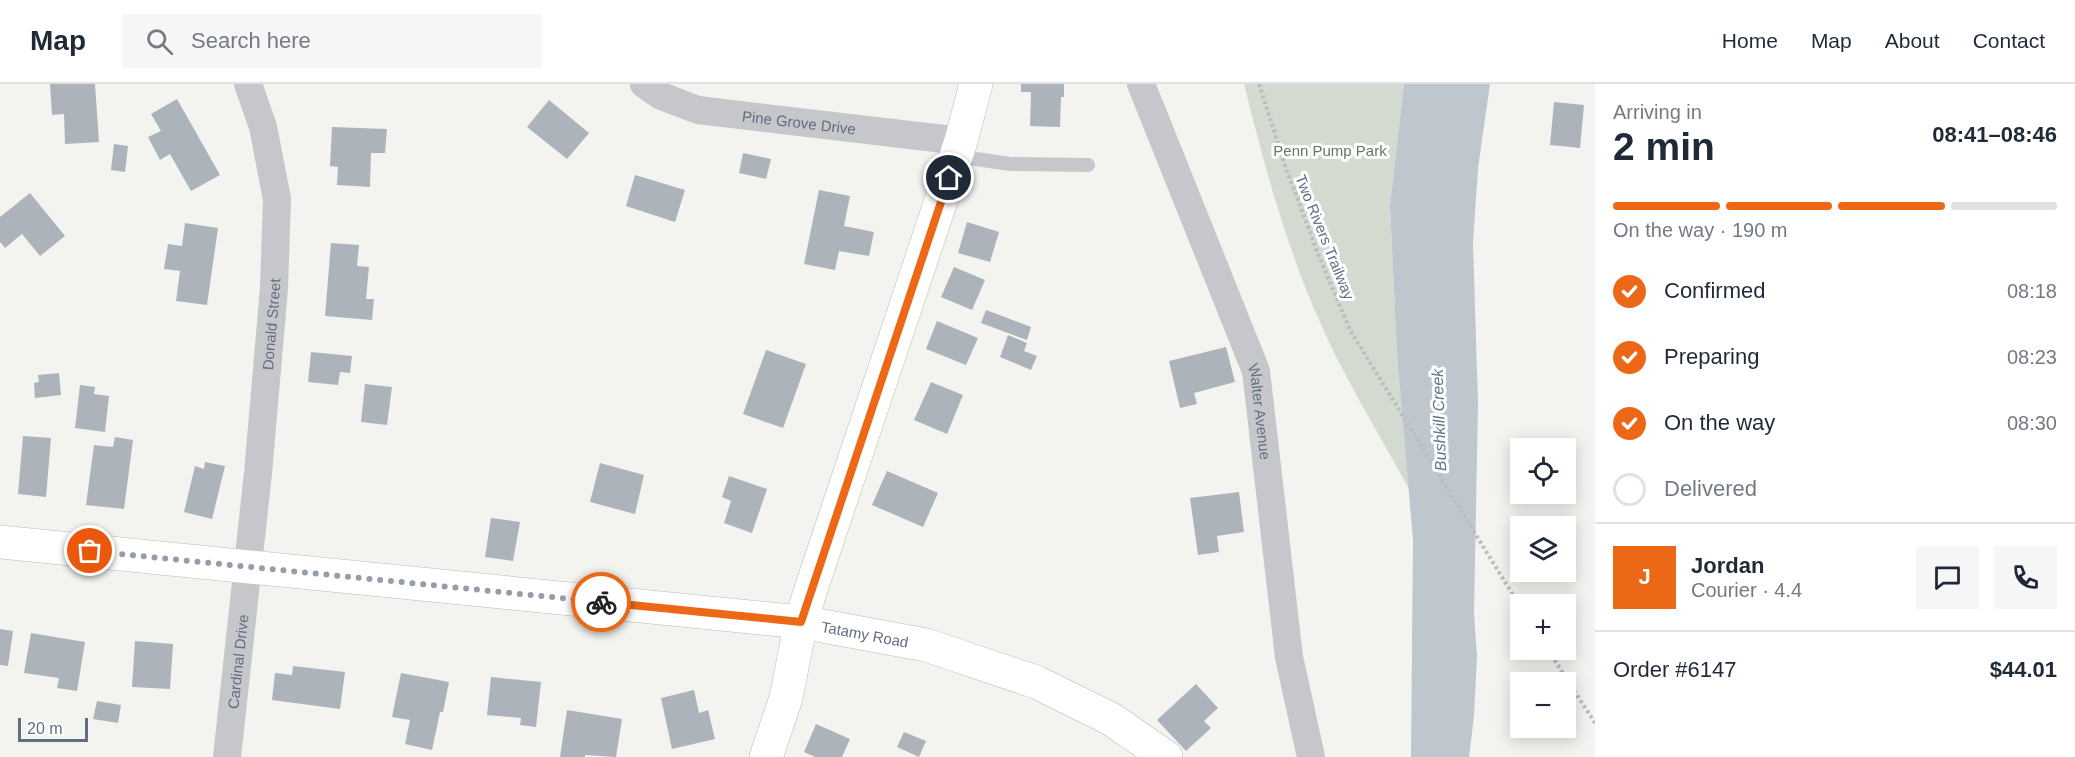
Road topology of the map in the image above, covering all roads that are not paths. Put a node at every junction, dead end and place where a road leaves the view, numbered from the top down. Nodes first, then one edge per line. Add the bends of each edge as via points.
1 (248, 84) edge
2 (644, 84) edge
3 (976, 84) edge
4 (1141, 84) edge
5 (959, 148) junction
6 (1088, 165) dead end
7 (0, 542) edge
8 (248, 566) junction
9 (801, 622) junction
10 (227, 757) edge
11 (766, 757) edge
12 (1166, 757) edge
13 (1311, 757) edge

1 - 8 street, Donald Street via 263,128 277,199 274,288
2 - 5 street, Pine Grove Drive via 661,96 698,110
3 - 5 main road
4 - 13 street, Walter Avenue via 1256,370 1289,657
5 - 6 lane via 1010,164
5 - 9 main road
7 - 8 main road, Tatamy Road
8 - 9 main road, Tatamy Road
8 - 10 street, Cardinal Drive
9 - 11 main road via 786,698
9 - 12 main road, Tatamy Road via 926,645 1036,682 1111,719

